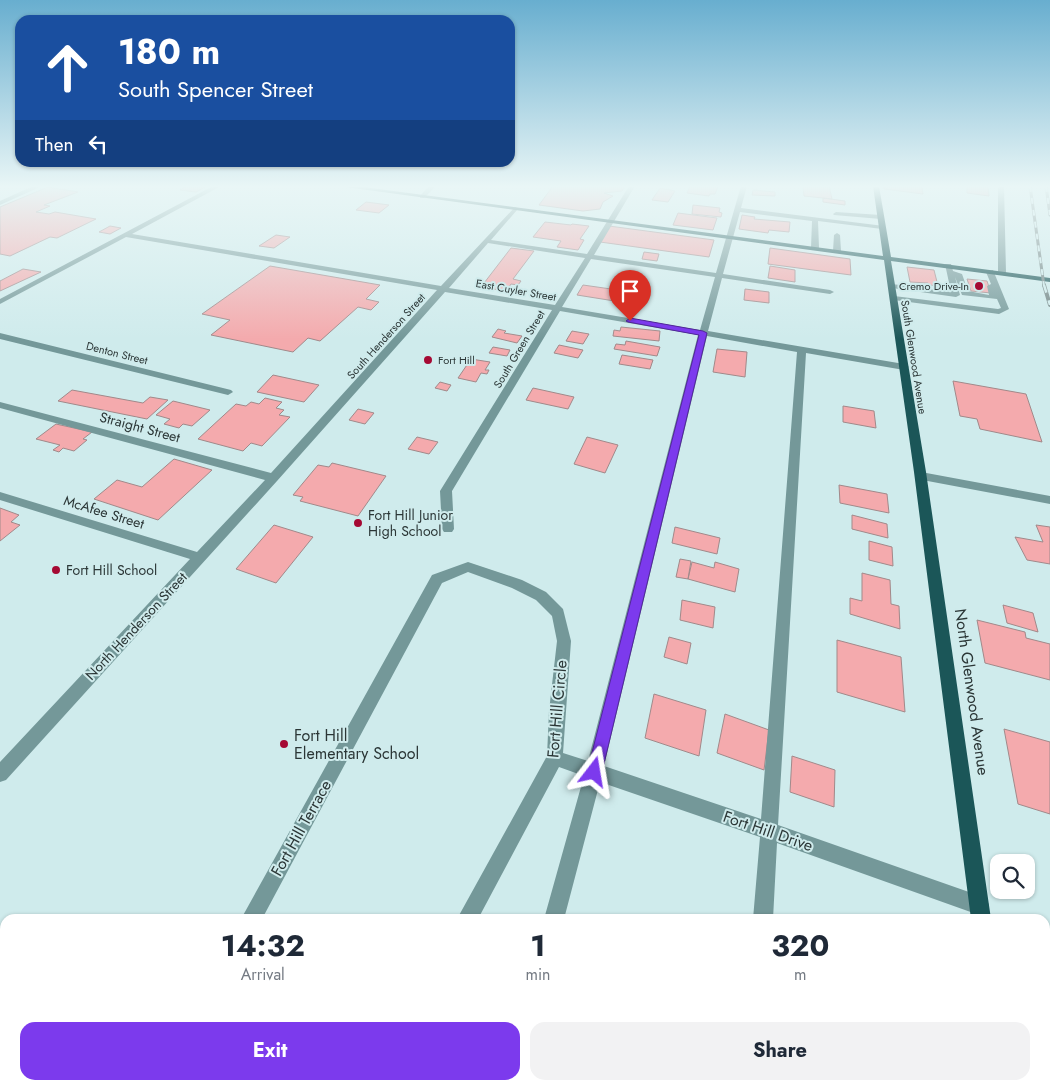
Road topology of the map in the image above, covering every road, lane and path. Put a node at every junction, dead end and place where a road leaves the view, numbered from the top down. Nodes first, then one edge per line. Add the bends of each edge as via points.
1 (837, 236) dead end
2 (121, 237) edge
3 (135, 237) edge
4 (492, 237) edge
5 (602, 237) edge
6 (729, 237) joint
7 (815, 237) edge
8 (884, 237) edge
9 (1002, 237) edge
10 (488, 241) junction
11 (815, 248) junction
12 (837, 251) junction
13 (591, 255) junction
14 (888, 258) junction
15 (949, 269) junction
16 (1002, 273) junction
17 (991, 274) junction
18 (719, 275) junction
19 (1050, 280) edge
20 (892, 286) junction
21 (444, 289) junction
22 (830, 292) dead end
23 (956, 295) junction
24 (894, 298) junction
25 (0, 302) edge
26 (958, 306) junction
27 (557, 308) junction
28 (703, 333) junction
29 (0, 336) edge
30 (802, 349) junction
31 (904, 367) junction
32 (228, 392) dead end
33 (0, 405) edge
34 (921, 474) junction
35 (273, 478) junction
36 (0, 496) edge
37 (1050, 500) edge
38 (448, 530) dead end
39 (200, 557) junction
40 (437, 579) joint
41 (555, 758) junction
42 (594, 772) junction
43 (0, 774) edge
44 (770, 831) junction
45 (980, 912) edge
46 (253, 914) edge
47 (470, 914) edge
48 (555, 914) edge
49 (763, 914) edge

1 - 12 street
2 - 25 street
3 - 21 street, East Cuyler Street
4 - 10 street, South Henderson Street
5 - 13 street, South Green Street
6 - 11 main road
6 - 18 street
7 - 11 street
8 - 14 main road, South Glenwood Avenue
9 - 16 street
10 - 13 street
10 - 21 street, South Henderson Street
11 - 12 main road
12 - 14 main road
13 - 18 street
13 - 27 street, South Green Street
14 - 15 main road
14 - 20 main road, South Glenwood Avenue
15 - 17 main road
15 - 17 street via 960,276 965,293 994,298 988,279
15 - 23 street
16 - 17 main road
16 - 19 main road
17 - 26 street via 1005,309 999,312
18 - 22 street
18 - 28 street
20 - 23 street
20 - 24 main road, South Glenwood Avenue
21 - 27 street, East Cuyler Street
21 - 35 street, South Henderson Street
23 - 26 street
24 - 26 street
24 - 31 main road, South Glenwood Avenue
27 - 28 street, East Cuyler Street
27 - 38 street, South Green Street via 446,491
28 - 30 street, East Cuyler Street
28 - 42 street
29 - 32 street, Denton Street
30 - 31 street, East Cuyler Street
30 - 44 street
31 - 34 main road, South Glenwood Avenue
33 - 35 street, Straight Street
34 - 37 street
34 - 45 main road, North Glenwood Avenue
35 - 39 street, North Henderson Street
36 - 39 street, McAfee Street
39 - 43 street, North Henderson Street
40 - 41 street, Fort Hill Circle via 468,567 541,596 558,613 564,641
40 - 46 street, Fort Hill Terrace
41 - 42 street, Fort Hill Drive
41 - 47 street, Fort Hill Circle
42 - 44 street, Fort Hill Drive
42 - 48 street
44 - 45 street, Fort Hill Drive
44 - 49 street

